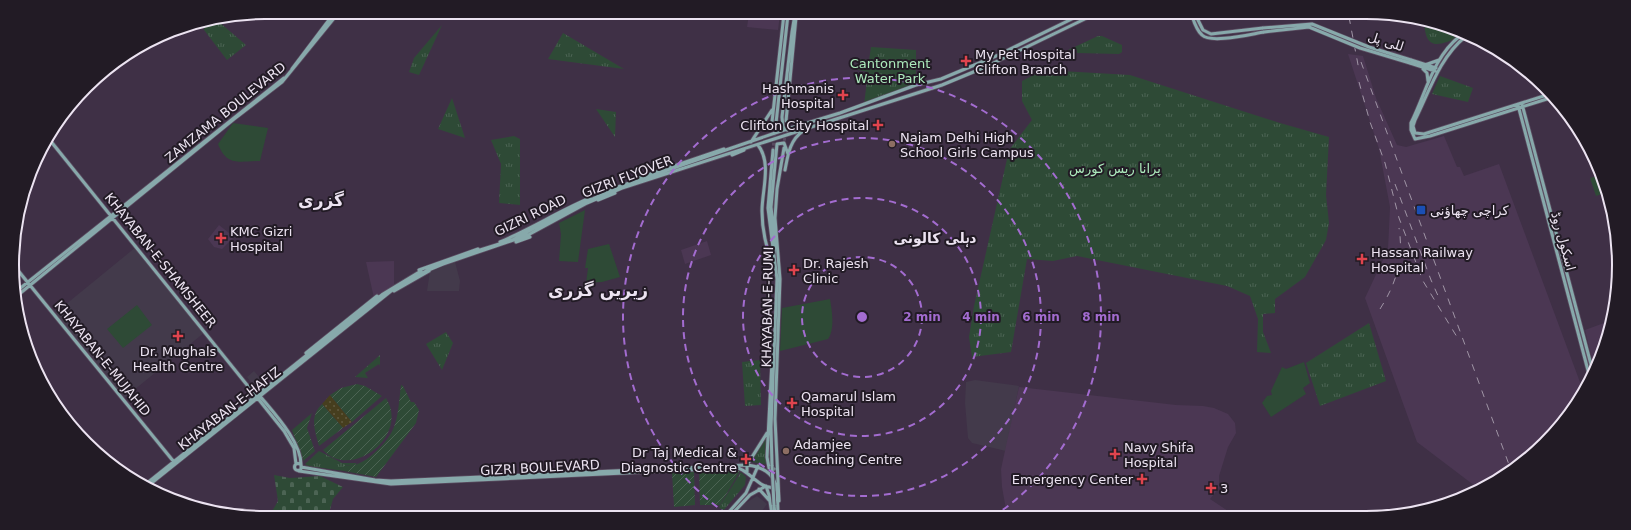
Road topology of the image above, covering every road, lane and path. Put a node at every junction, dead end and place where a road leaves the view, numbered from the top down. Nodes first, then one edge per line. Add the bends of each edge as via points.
1 (329, 19) edge
2 (333, 19) edge
3 (783, 19) edge
4 (787, 19) edge
5 (795, 19) edge
6 (796, 19) edge
7 (1074, 19) edge
8 (1085, 19) edge
9 (1193, 19) edge
10 (1198, 19) edge
11 (785, 31) junction
12 (1458, 37) edge
13 (1463, 39) edge
14 (1028, 40) junction
15 (1031, 45) junction
16 (1439, 60) junction
17 (1411, 62) junction
18 (1414, 65) junction
19 (1425, 65) junction
20 (788, 67) junction
21 (1434, 69) junction
22 (1439, 71) junction
23 (1428, 85) junction
24 (1545, 96) edge
25 (1547, 99) edge
26 (1520, 106) junction
27 (773, 107) junction
28 (786, 121) tunnel mouth
29 (776, 123) tunnel mouth
30 (782, 125) junction
31 (806, 128) junction
32 (787, 130) junction
33 (52, 142) edge
34 (764, 142) junction
35 (750, 143) junction
36 (758, 145) junction
37 (776, 146) junction
38 (747, 148) junction
39 (784, 148) tunnel mouth
40 (773, 150) tunnel mouth
41 (788, 154) junction
42 (785, 170) dead end
43 (113, 216) junction
44 (773, 254) junction
45 (776, 266) junction
46 (19, 272) edge
47 (29, 283) junction
48 (20, 288) edge
49 (21, 291) edge
50 (1580, 331) junction
51 (321, 345) junction
52 (774, 349) junction
53 (310, 357) junction
54 (297, 363) junction
55 (1591, 365) edge
56 (1588, 370) edge
57 (258, 396) junction
58 (767, 431) junction
59 (174, 463) junction
60 (296, 464) junction
61 (747, 465) junction
62 (301, 466) junction
63 (758, 466) junction
64 (773, 467) junction
65 (299, 471) junction
66 (747, 474) junction
67 (771, 476) junction
68 (753, 478) junction
69 (149, 482) edge
70 (151, 483) edge
71 (766, 486) junction
72 (776, 486) junction
73 (759, 489) junction
74 (770, 502) junction
75 (730, 511) edge
76 (735, 511) edge
77 (772, 511) edge
78 (775, 511) edge
79 (779, 511) edge
80 (779, 511) edge

1 - 43 main road, ZAMZAMA BOULEVARD via 282,79
2 - 43 main road, ZAMZAMA BOULEVARD via 282,82
3 - 27 main road
4 - 11 main road
5 - 20 main road
6 - 28 main road
7 - 14 main road
8 - 15 main road
9 - 17 main road, للی پل, bridge via 1200,33 1207,38 1218,39 1310,27 1360,48
10 - 17 main road, للی پل, bridge via 1203,30 1220,34 1312,24
11 - 20 main road via 790,22
11 - 29 main road
12 - 16 main road
13 - 22 main road via 1452,50
14 - 15 main road
14 - 32 main road via 941,79 916,85 840,114
15 - 31 main road via 942,85
16 - 19 main road
16 - 21 main road
17 - 18 main road
17 - 19 main road
18 - 21 main road
18 - 23 main road via 1426,70
19 - 21 main road
20 - 30 main road
21 - 22 main road
21 - 23 main road
22 - 26 main road via 1414,124 1416,133 1424,134
23 - 26 main road via 1411,123 1411,130 1416,139
24 - 26 main road
25 - 26 main road
26 - 50 main road, اسکول روڈ
27 - 30 main road via 773,126 778,128
27 - 35 main road
30 - 32 main road
31 - 34 main road
31 - 41 main road via 795,138
32 - 35 main road
33 - 43 main road, KHAYABAN-E-SHAMSHEER
34 - 36 main road
34 - 37 main road
35 - 51 main road, GIZRI FLYOVER via 618,187 512,240 423,270 389,290
35 - 54 main road, GIZRI ROAD via 619,185 555,214 524,232 419,270 371,301 308,350
36 - 38 main road
36 - 45 main road via 765,160 762,218 771,258
37 - 41 main road via 784,143
37 - 44 main road via 771,207 775,244
38 - 51 main road, GIZRI FLYOVER via 611,193 528,235 426,271 396,287
38 - 53 main road, GIZRI ROAD via 615,193 587,205 524,240 430,271 386,297
39 - 64 main road, KHAYABAN-E-RUMI via 776,201 780,279
40 - 44 main road, KHAYABAN-E-RUMI via 768,208
41 - 42 main road
43 - 47 main road
43 - 57 main road, KHAYABAN-E-SHAMSHEER
44 - 45 main road, KHAYABAN-E-RUMI
45 - 52 main road, KHAYABAN-E-RUMI
46 - 47 main road, KHAYABAN-E-MUJAHID
47 - 48 main road
47 - 49 main road
47 - 59 main road, KHAYABAN-E-MUJAHID
50 - 55 main road, اسکول روڈ
50 - 56 main road, اسکول روڈ
51 - 53 main road, KHAYABAN-E-HAFIZ
51 - 54 main road
52 - 58 main road
52 - 64 main road, KHAYABAN-E-RUMI via 771,427
53 - 57 main road, KHAYABAN-E-HAFIZ
54 - 57 main road
57 - 59 main road
57 - 60 main road via 290,439 296,454
57 - 62 main road via 291,436
58 - 61 main road
58 - 64 main road via 767,461
59 - 69 main road, KHAYABAN-E-HAFIZ
59 - 70 main road, KHAYABAN-E-HAFIZ
60 - 62 main road, GIZRI BOULEVARD
60 - 65 main road via 294,469
61 - 62 main road, GIZRI BOULEVARD via 391,481
61 - 63 main road, GIZRI BOULEVARD
61 - 66 main road
62 - 65 main road
63 - 67 main road
63 - 68 main road
64 - 67 main road
64 - 78 main road, bridge
64 - 79 main road
65 - 66 main road, GIZRI BOULEVARD via 391,484 737,467
66 - 68 main road, GIZRI BOULEVARD
67 - 72 main road
68 - 71 main road, GIZRI BOULEVARD
68 - 75 main road via 746,493
71 - 72 main road
71 - 73 main road
71 - 74 main road
72 - 80 main road
73 - 74 main road
73 - 76 main road
74 - 77 main road

